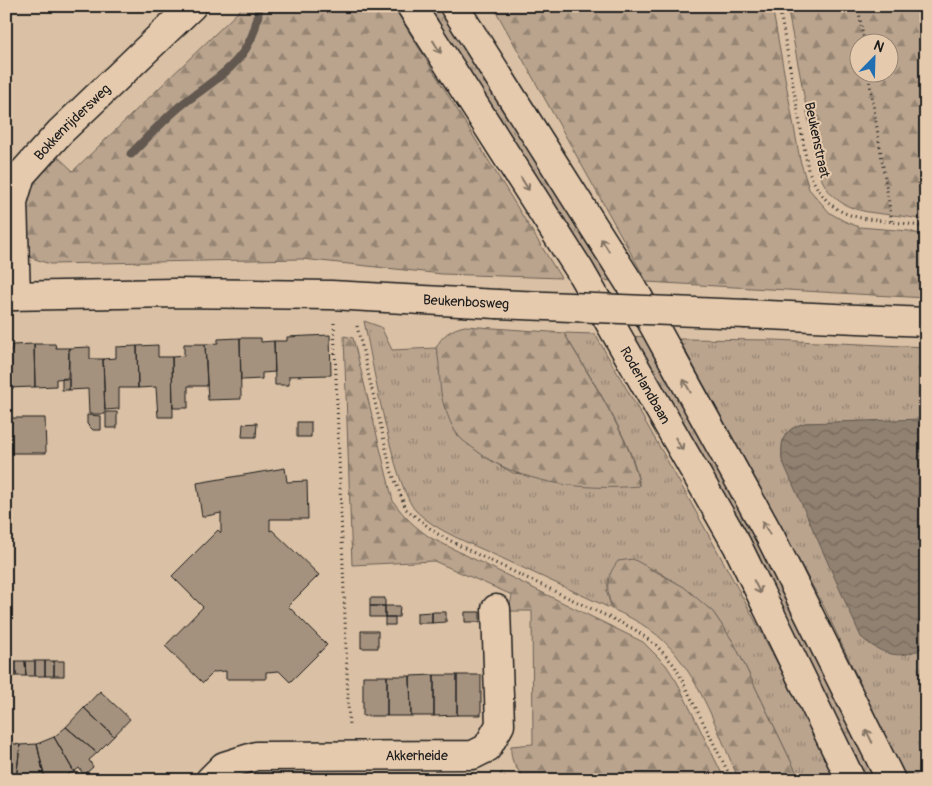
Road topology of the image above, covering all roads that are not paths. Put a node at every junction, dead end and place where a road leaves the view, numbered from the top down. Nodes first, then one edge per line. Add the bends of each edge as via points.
1 (192, 6) edge
2 (411, 6) edge
3 (454, 6) edge
4 (11, 296) edge
5 (926, 322) edge
6 (496, 609) dead end
7 (210, 780) edge
8 (851, 780) edge
9 (891, 780) edge

1 - 4 main road, Bokkenrijdersweg via 60,132 21,175 13,202
2 -> 8 main road, Roderlandbaan via 579,270 732,536
9 -> 3 main road via 771,538 637,294
4 - 5 main road, Beukenbosweg, bridge via 332,295
6 - 7 main road, Akkerheide via 500,725 487,748 473,755 256,756 224,766

